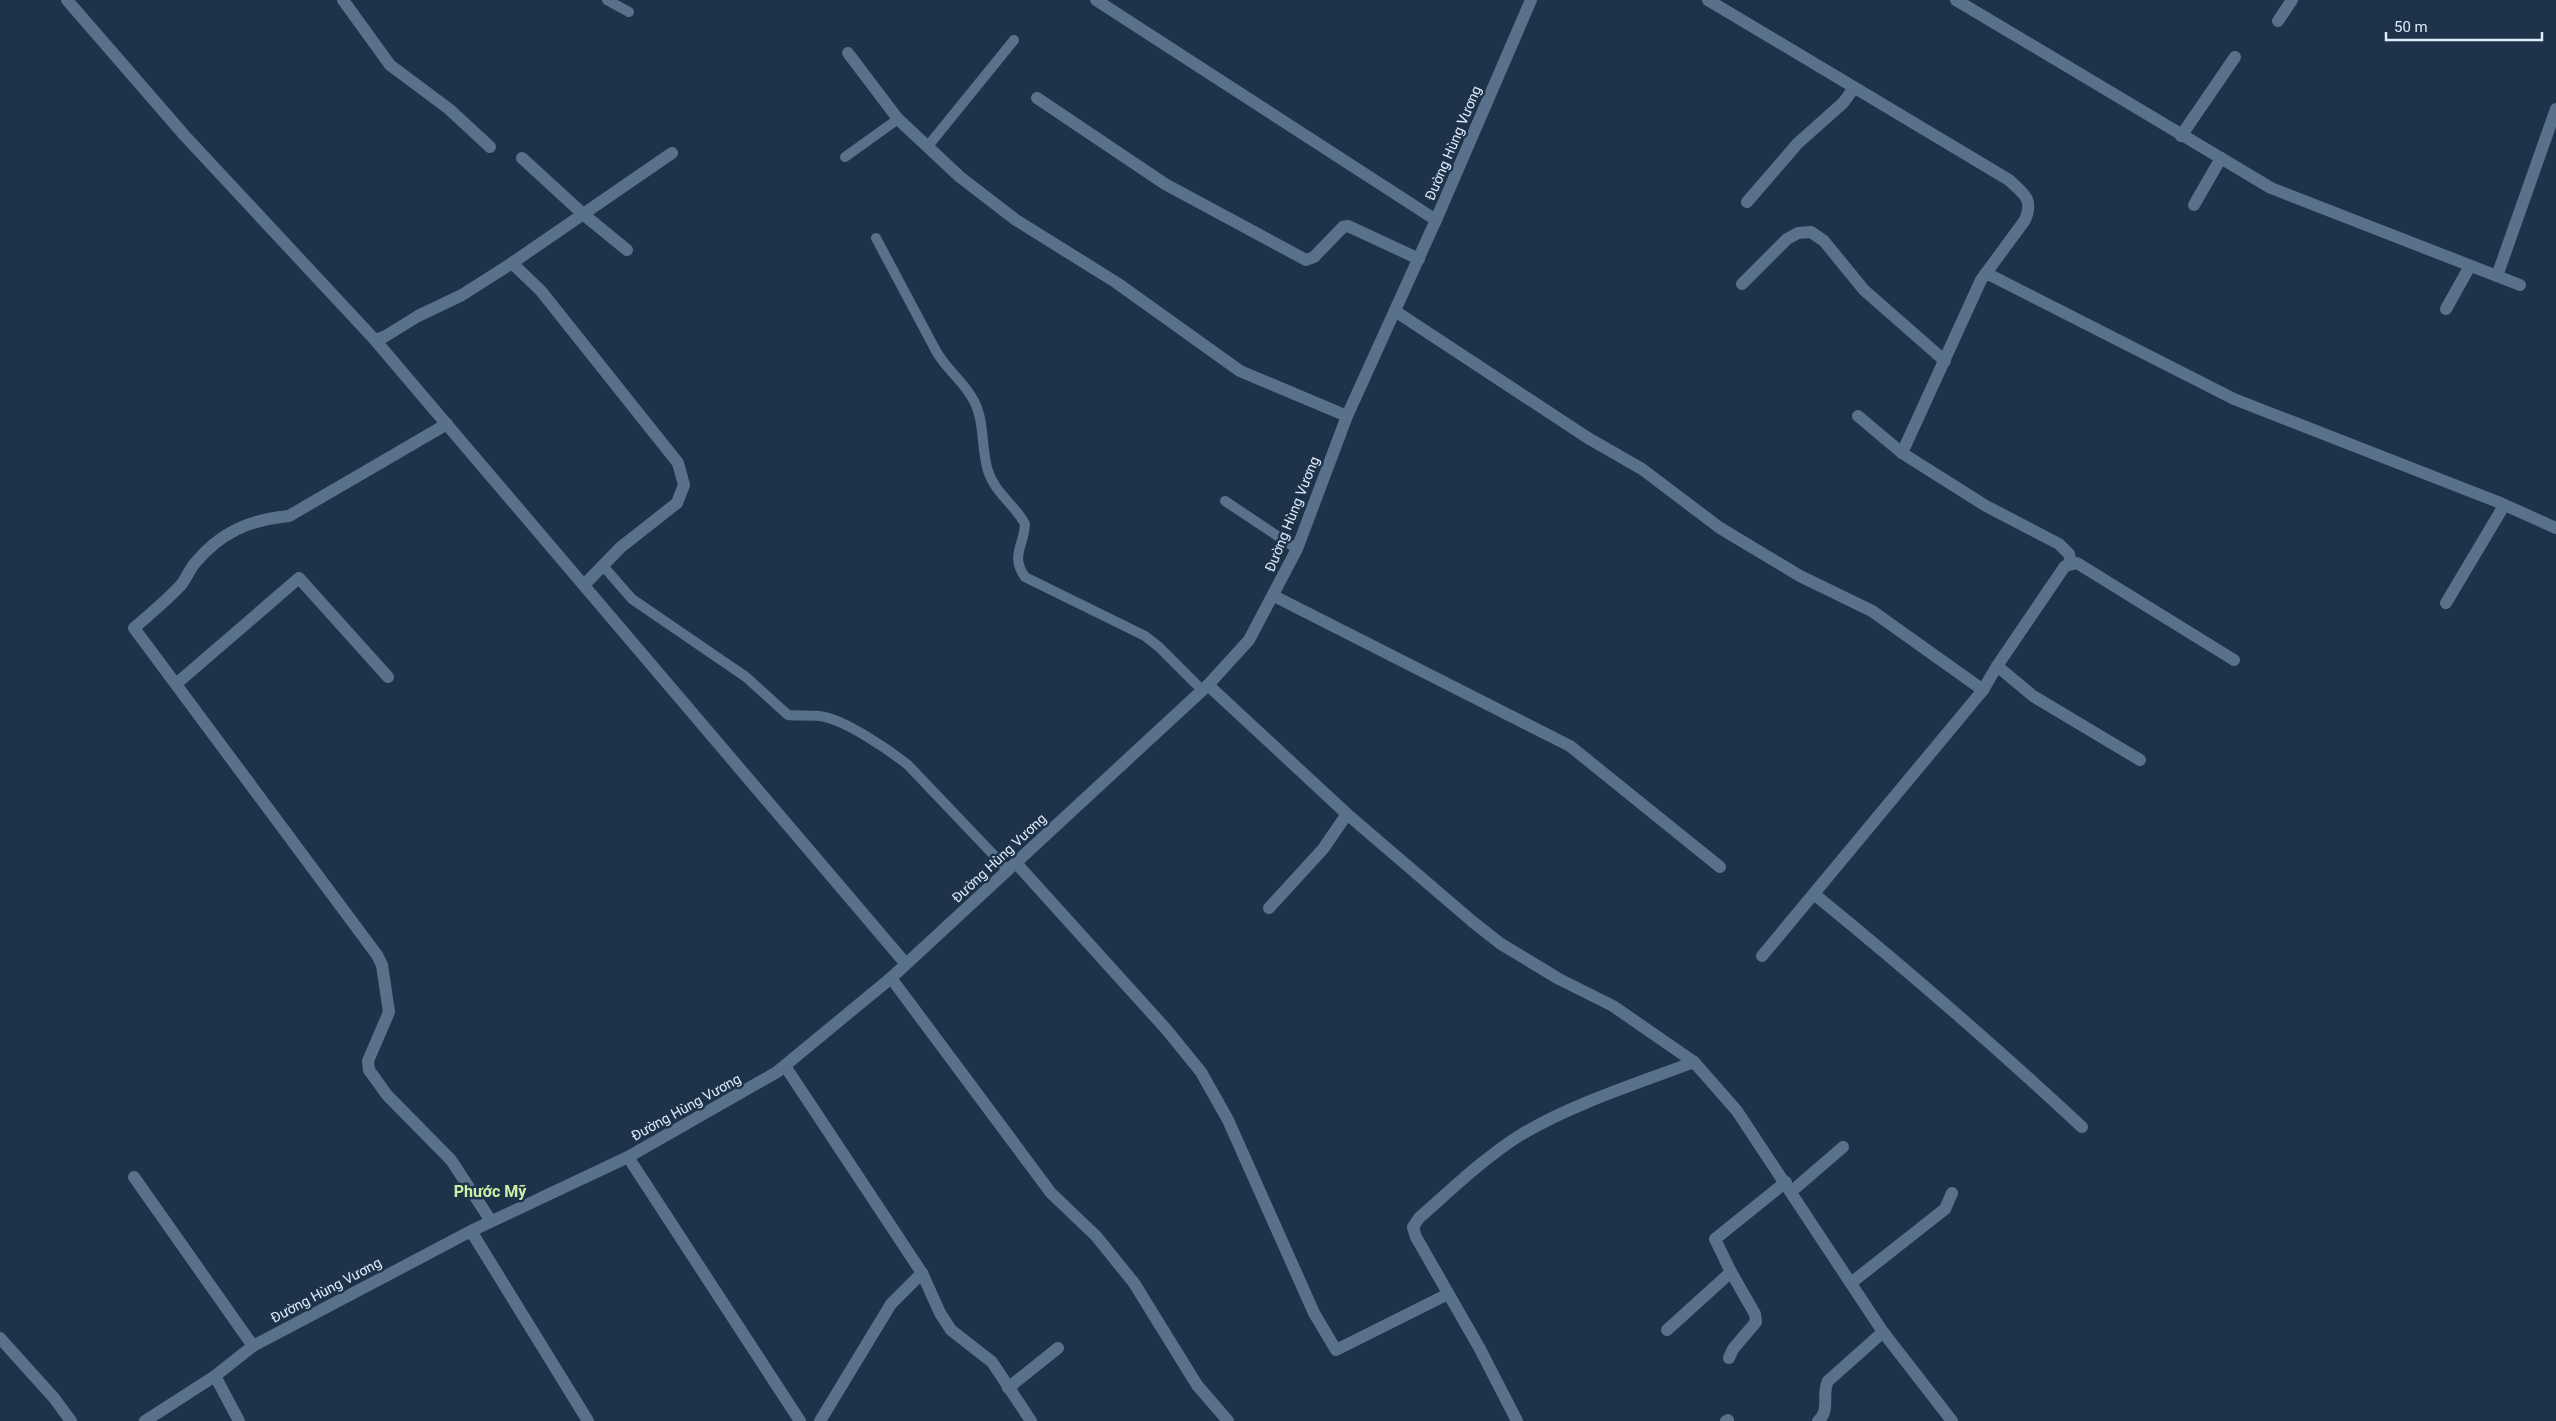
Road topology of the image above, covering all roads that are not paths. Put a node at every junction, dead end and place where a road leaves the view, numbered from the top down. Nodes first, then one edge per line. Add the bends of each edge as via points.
1 (67, 0) edge
2 (343, 0) edge
3 (607, 0) edge
4 (1096, 0) edge
5 (1531, 0) edge
6 (1708, 0) edge
7 (1956, 0) edge
8 (2292, 0) edge
9 (629, 12) dead end
10 (2278, 21) dead end
11 (1014, 40) dead end
12 (848, 52) dead end
13 (2235, 58) dead end
14 (1854, 88) junction
15 (1037, 98) dead end
16 (2556, 109) edge
17 (898, 119) junction
18 (2181, 136) junction
19 (928, 146) junction
20 (490, 147) dead end
21 (672, 153) dead end
22 (845, 157) dead end
23 (522, 158) dead end
24 (2221, 158) junction
25 (1747, 202) dead end
26 (2194, 205) dead end
27 (582, 214) junction
28 (1436, 220) junction
29 (876, 238) dead end
30 (627, 250) dead end
31 (1419, 259) junction
32 (512, 262) junction
33 (2470, 266) junction
34 (1986, 273) junction
35 (2497, 276) junction
36 (1742, 284) dead end
37 (2520, 285) dead end
38 (2446, 309) dead end
39 (1395, 310) junction
40 (375, 340) junction
41 (1945, 361) junction
42 (1347, 416) junction
43 (1858, 416) dead end
44 (447, 424) junction
45 (1902, 453) junction
46 (1224, 502) dead end
47 (2501, 505) junction
48 (2556, 528) edge
49 (1297, 549) junction
50 (2071, 563) junction
51 (604, 567) junction
52 (584, 584) junction
53 (1274, 596) junction
54 (2446, 603) dead end
55 (2234, 660) dead end
56 (1997, 666) junction
57 (388, 677) dead end
58 (176, 684) junction
59 (1205, 688) junction
60 (1983, 690) junction
61 (2140, 760) dead end
62 (1347, 814) junction
63 (1012, 867) junction
64 (1720, 867) dead end
65 (1814, 894) junction
66 (1269, 908) dead end
67 (1762, 956) dead end
68 (906, 964) junction
69 (891, 978) junction
70 (1694, 1062) junction
71 (785, 1066) junction
72 (2082, 1127) dead end
73 (1843, 1147) dead end
74 (628, 1157) junction
75 (134, 1177) dead end
76 (1789, 1187) junction
77 (1952, 1193) dead end
78 (491, 1222) junction
79 (470, 1231) junction
80 (1731, 1272) junction
81 (922, 1273) junction
82 (1851, 1283) junction
83 (1448, 1294) junction
84 (1667, 1330) dead end
85 (1883, 1332) junction
86 (0, 1338) edge
87 (253, 1346) junction
88 (1058, 1348) dead end
89 (1729, 1358) dead end
90 (215, 1376) junction
91 (1008, 1388) junction
92 (71, 1421) edge
93 (145, 1421) edge
94 (239, 1421) edge
95 (588, 1421) edge
96 (800, 1421) edge
97 (820, 1421) edge
98 (1031, 1421) edge
99 (1228, 1421) edge
100 (1517, 1421) edge
101 (1818, 1421) edge
102 (1952, 1421) edge

1 - 40 street via 185,136
2 - 20 street via 390,64 449,109
3 - 9 lane
4 - 28 street
5 - 28 street, Đường Hùng Vương
6 - 14 street
7 - 18 street
8 - 10 street
11 - 19 lane
12 - 17 street
13 - 18 street
14 - 25 street via 1792,149
14 - 34 street via 2009,180 2028,198 2030,209 2025,220
15 - 31 street via 1165,184 1306,260 1314,257 1348,226
16 - 35 street
17 - 19 street
17 - 22 lane
18 - 24 street
19 - 42 street via 960,177 1016,220 1117,283 1240,372
21 - 27 street
23 - 27 street
24 - 26 street
24 - 33 street via 2271,188
27 - 30 street
27 - 32 street
28 - 31 street, Đường Hùng Vương
29 - 59 lane via 935,350 964,384 975,403 988,471 1005,501 1025,524 1017,555 1018,567 1025,576 1145,636
31 - 39 street, Đường Hùng Vương
32 - 40 street via 462,295
32 - 51 street via 541,292 678,463 684,485 678,503 622,547
33 - 35 street
33 - 38 street
34 - 41 street
34 - 47 street via 2234,399
35 - 37 street
36 - 41 street via 1787,239 1798,233 1811,232 1824,241 1864,290
39 - 42 street, Đường Hùng Vương
39 - 60 street via 1588,438 1642,469 1720,528 1800,576 1872,611
40 - 44 street
41 - 45 street
42 - 49 street, Đường Hùng Vương
43 - 45 street
44 - 52 street
44 - 58 street via 289,516 263,519 238,528 213,543 193,565 182,585 134,628
45 - 50 street via 1986,506 2059,544 2069,554
46 - 49 lane
47 - 48 street
47 - 54 street via 2502,509
49 - 53 street, Đường Hùng Vương
50 - 55 street via 2077,563
50 - 56 street via 2065,566
51 - 52 street
51 - 63 lane via 632,599 737,671 788,715 834,720 891,752
52 - 68 street
53 - 59 street, Đường Hùng Vương via 1249,640
53 - 64 street via 1570,746
56 - 60 street
56 - 61 street via 2033,696
57 - 58 street via 299,578
58 - 78 street via 377,954 382,965 389,1012 368,1061 369,1070 387,1095 451,1160
59 - 62 street
59 - 63 street, Đường Hùng Vương
60 - 65 street
62 - 66 street via 1323,849
62 - 70 street via 1501,944 1559,979 1613,1006
63 - 68 street, Đường Hùng Vương
63 - 83 street via 1166,1029 1201,1072 1228,1120 1314,1313 1336,1350
65 - 67 street
65 - 72 street via 1907,969
68 - 69 street, Đường Hùng Vương
69 - 71 street, Đường Hùng Vương
69 - 99 street via 1050,1193 1096,1236 1134,1284 1197,1385
70 - 76 street via 1737,1111
70 - 83 street via 1562,1113 1522,1135 1477,1167 1419,1218 1413,1227 1416,1237
71 - 74 street, Đường Hùng Vương
71 - 81 street
73 - 76 street
74 - 78 street, Đường Hùng Vương
74 - 96 street
75 - 87 street
76 - 80 street via 1715,1239
76 - 82 street
77 - 82 street via 1945,1209
78 - 79 street, Đường Hùng Vương
79 - 87 street, Đường Hùng Vương
79 - 95 street
80 - 84 street
80 - 89 street via 1755,1314 1756,1322
81 - 91 street via 950,1330 992,1362
81 - 97 street via 890,1304
82 - 85 street
83 - 100 street
85 - 101 street via 1828,1381 1824,1389 1825,1410
85 - 102 street
86 - 92 street
87 - 90 street, Đường Hùng Vương
88 - 91 street
90 - 93 street, Đường Hùng Vương
90 - 94 street
91 - 98 street

